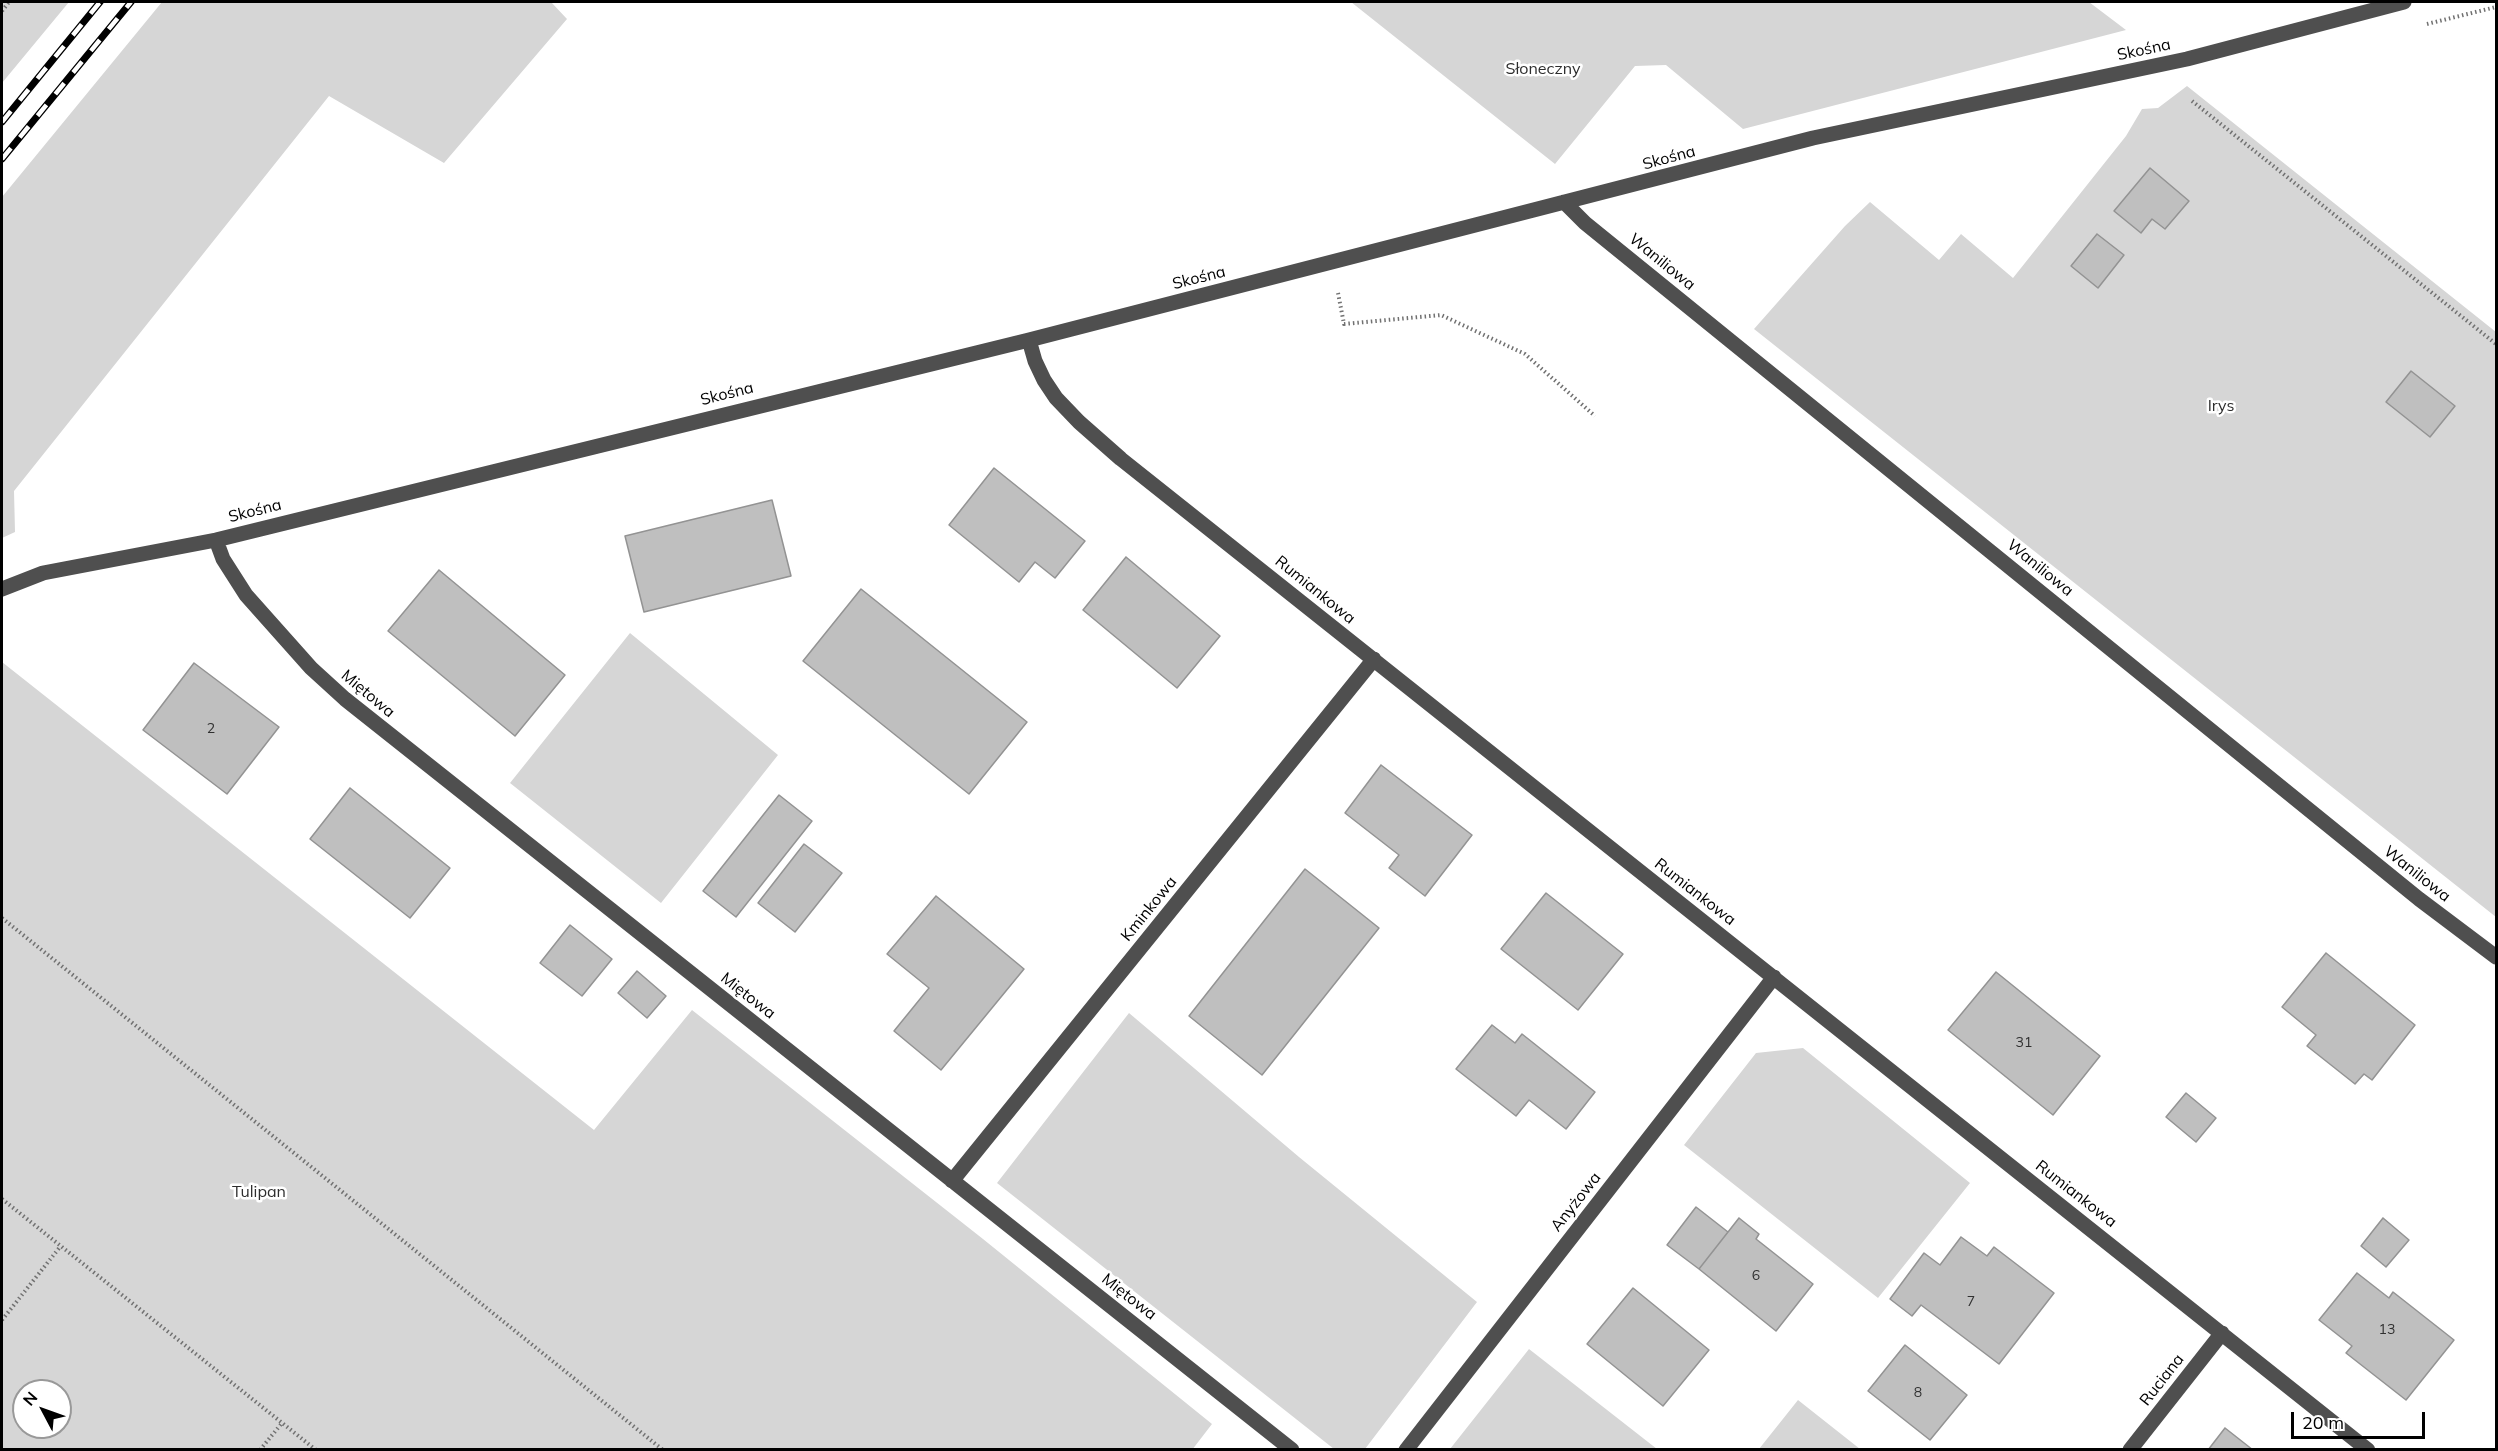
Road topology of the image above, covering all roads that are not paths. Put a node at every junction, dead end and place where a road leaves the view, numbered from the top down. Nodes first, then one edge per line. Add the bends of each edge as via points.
1 (2404, 2) edge
2 (1564, 202) junction
3 (1029, 340) junction
4 (216, 540) junction
5 (2, 589) edge
6 (1374, 659) junction
7 (2496, 957) edge
8 (1774, 977) junction
9 (952, 1181) junction
10 (2222, 1333) junction
11 (1292, 1449) edge
12 (1406, 1449) edge
13 (2130, 1449) edge
14 (2368, 1449) edge

1 - 2 street, Skośna via 2187,59 1813,138
2 - 3 street, Skośna
2 - 7 street, Waniliowa via 1585,223 2419,899
3 - 4 street, Skośna
3 - 6 street, Rumiankowa via 1044,380 1079,422
4 - 5 street, Skośna via 43,573
4 - 9 street, Miętowa via 246,595 311,668 345,699
6 - 8 street, Rumiankowa
6 - 9 street, Kminkowa
8 - 10 street, Rumiankowa
8 - 12 street, Anyżowa
9 - 11 street, Miętowa
10 - 13 street, Ruciana
10 - 14 street, Rumiankowa

